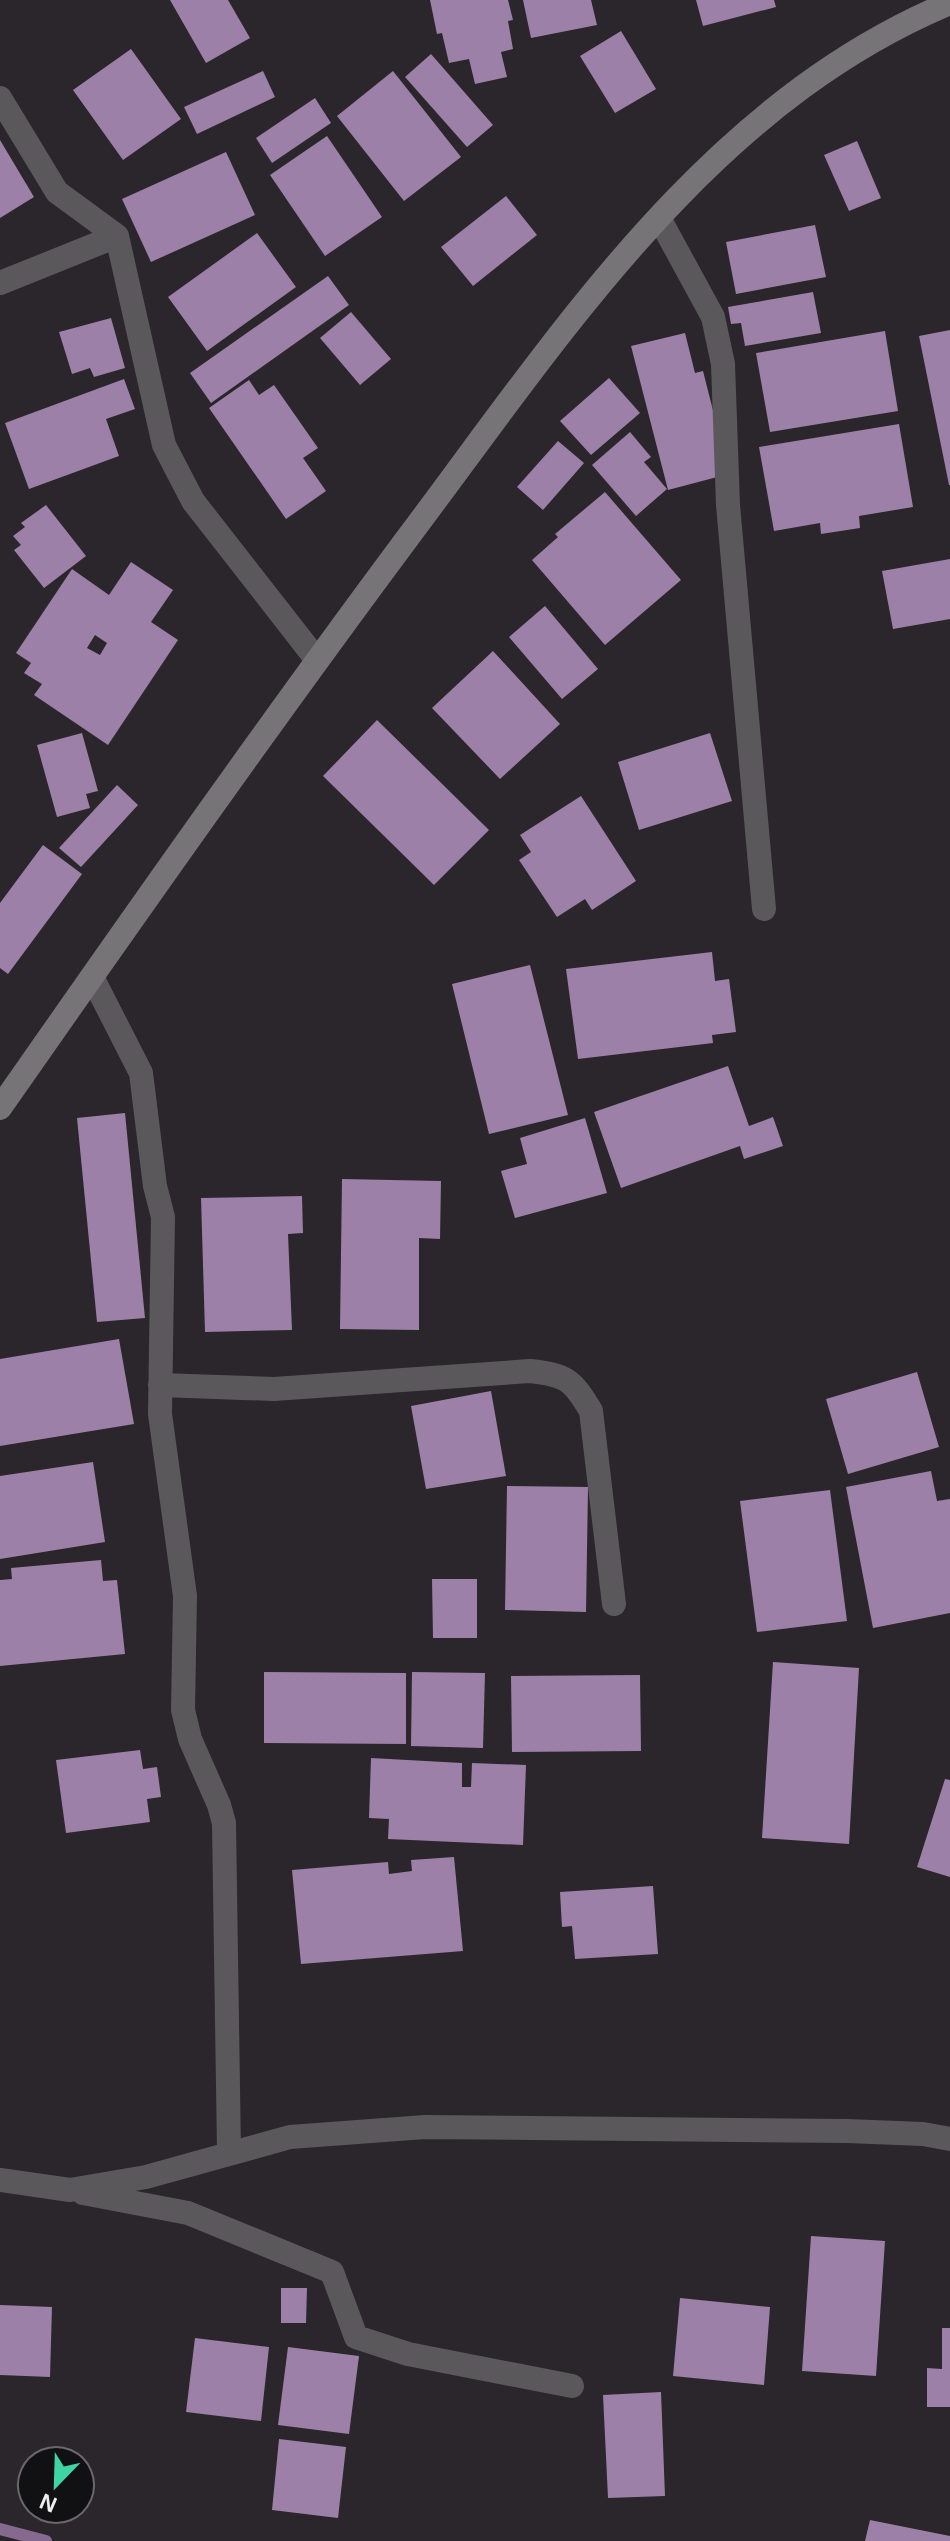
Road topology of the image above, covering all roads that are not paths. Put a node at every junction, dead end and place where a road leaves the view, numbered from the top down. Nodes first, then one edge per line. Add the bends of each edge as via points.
1 (950, 3) edge
2 (0, 98) edge
3 (659, 218) junction
4 (117, 236) junction
5 (0, 283) edge
6 (317, 660) junction
7 (764, 909) dead end
8 (92, 977) junction
9 (0, 1108) edge
10 (160, 1385) junction
11 (614, 1604) dead end
12 (950, 2139) edge
13 (229, 2152) junction
14 (0, 2180) edge
15 (70, 2190) junction
16 (572, 2386) dead end

1 - 3 main road via 848,56 784,102 708,165
2 - 4 street via 57,192
3 - 6 main road via 586,300
3 - 7 street via 713,317 723,364 728,505
4 - 5 street
4 - 6 street via 164,445 193,501
6 - 8 main road
8 - 9 main road
8 - 10 street via 141,1073 163,1217
10 - 11 street via 274,1389 530,1371 559,1374 579,1390 591,1411
10 - 13 street via 185,1596 183,1710 224,1823
12 - 13 street via 847,2131 425,2127 290,2137
13 - 15 street via 146,2177
14 - 15 street
15 - 16 street via 188,2213 332,2272 356,2337 408,2354

